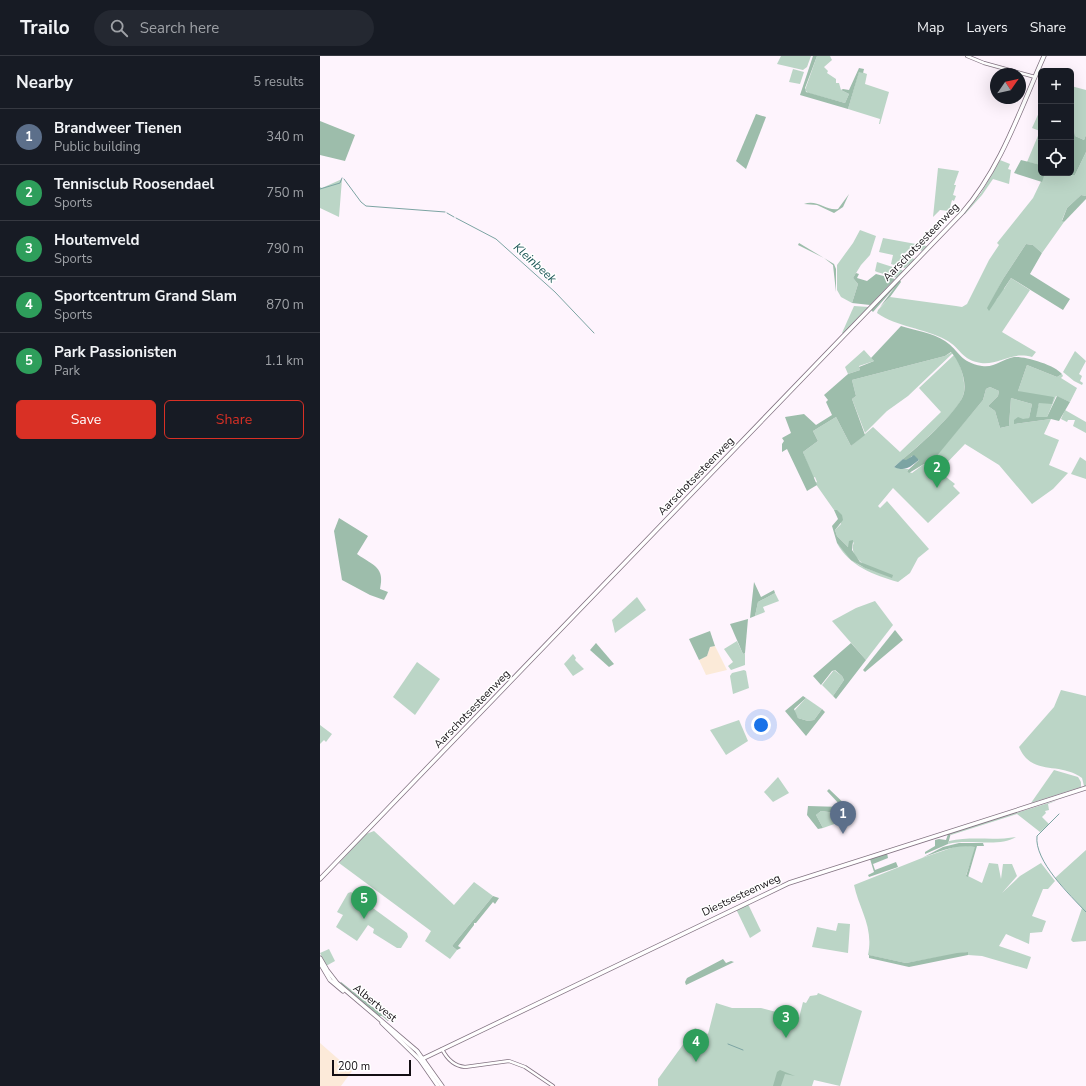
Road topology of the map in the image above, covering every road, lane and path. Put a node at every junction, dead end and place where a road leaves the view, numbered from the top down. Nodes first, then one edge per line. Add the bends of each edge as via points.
1 (967, 56) edge
2 (1044, 56) edge
3 (1035, 77) junction
4 (1086, 788) edge
5 (320, 879) edge
6 (320, 958) edge
7 (320, 963) edge
8 (442, 1049) junction
9 (422, 1059) junction
10 (438, 1086) edge
11 (442, 1086) edge
12 (553, 1086) edge

1 - 3 street
2 - 3 main road, Aarschotsesteenweg
3 - 5 main road, Aarschotsesteenweg via 991,174 979,194
4 - 8 main road, Diestsesteenweg via 784,885
6 - 9 main road, Albertvest via 337,983 402,1036
7 - 9 main road, Albertvest via 335,985
8 - 9 main road, Diestsesteenweg
8 - 12 street via 457,1066 509,1061 525,1067
9 - 10 main road
9 - 11 main road

